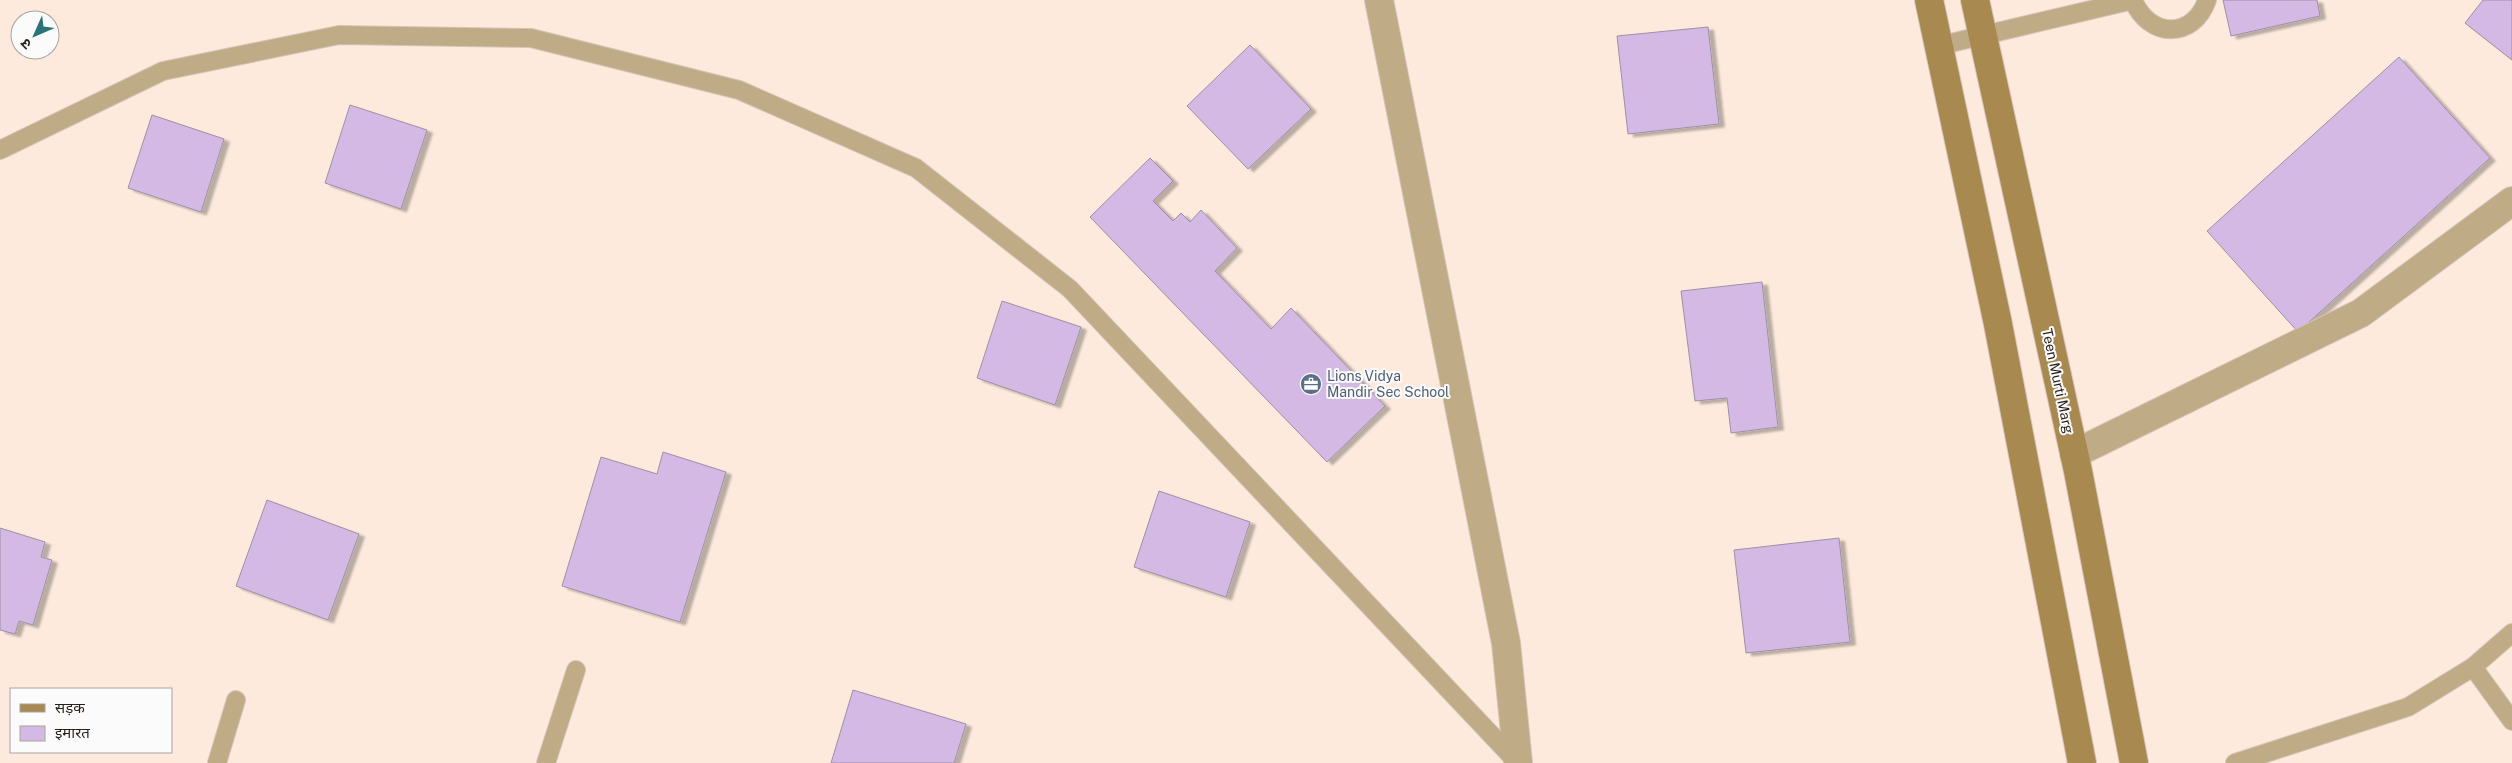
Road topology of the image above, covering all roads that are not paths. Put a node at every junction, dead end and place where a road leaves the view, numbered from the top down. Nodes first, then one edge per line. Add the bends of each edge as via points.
1 (1379, 0) edge
2 (1929, 0) edge
3 (1975, 0) edge
4 (2133, 0) edge
5 (2207, 0) edge
6 (1983, 35) junction
7 (1938, 46) junction
8 (0, 150) edge
9 (2512, 201) edge
10 (2074, 454) junction
11 (2512, 633) edge
12 (2473, 667) junction
13 (576, 670) dead end
14 (236, 700) dead end
15 (2512, 721) edge
16 (217, 763) edge
17 (546, 763) edge
18 (1518, 763) edge
19 (2082, 763) edge
20 (2134, 763) edge
21 (2235, 763) edge

1 - 18 street via 1506,643
2 - 7 main road
3 - 6 main road, Teen Murti Marg
4 - 5 lane via 2140,14 2151,24 2165,29 2180,28 2193,22 2203,11
4 - 6 lane
6 - 7 lane
6 - 10 main road, Teen Murti Marg
7 - 19 main road via 1998,324
8 - 18 lane via 163,71 339,35 532,38 739,90 916,168 1070,289
9 - 10 street via 2361,313
10 - 20 main road, Teen Murti Marg
11 - 12 lane
12 - 15 lane
12 - 21 lane via 2408,707
13 - 17 lane
14 - 16 lane

